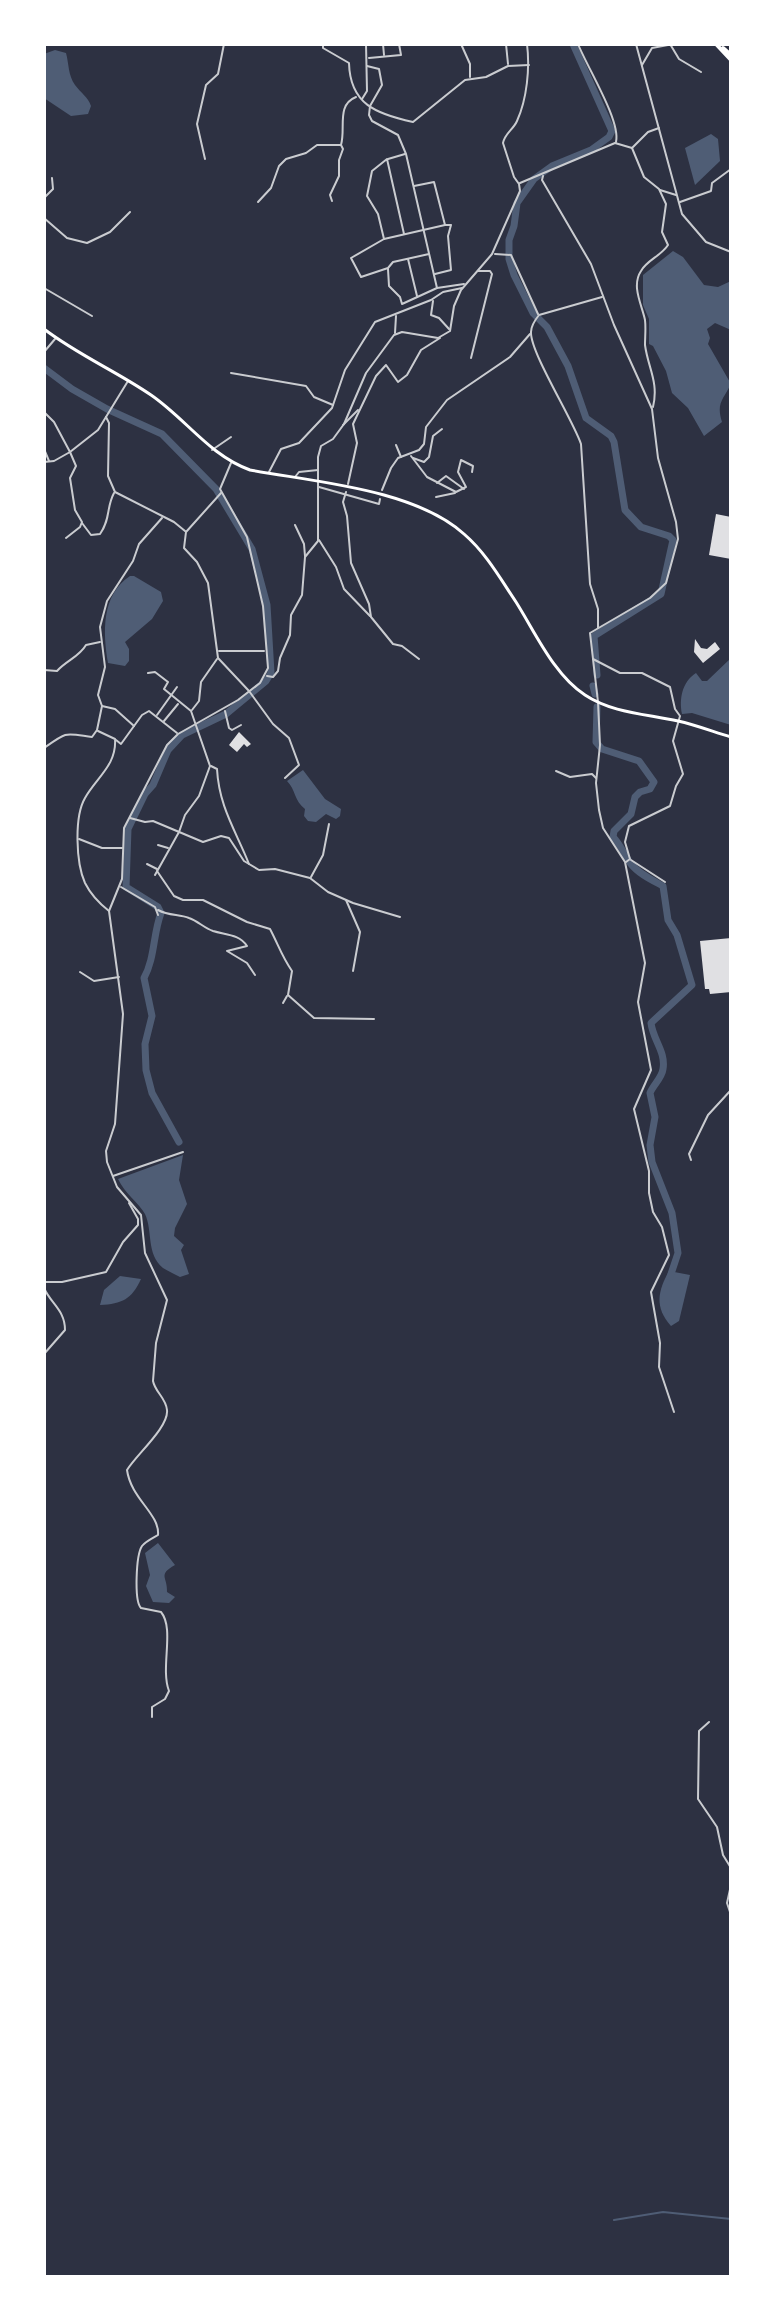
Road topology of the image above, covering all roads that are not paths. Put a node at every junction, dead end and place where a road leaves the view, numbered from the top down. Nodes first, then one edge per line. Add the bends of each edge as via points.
1 (224, 44) edge
2 (323, 44) edge
3 (366, 44) edge
4 (383, 44) edge
5 (399, 44) edge
6 (461, 44) edge
7 (506, 44) edge
8 (527, 44) edge
9 (578, 44) edge
10 (636, 44) edge
11 (670, 44) edge
12 (717, 44) edge
13 (384, 56) junction
14 (367, 58) junction
15 (731, 58) edge
16 (529, 65) junction
17 (642, 65) junction
18 (367, 66) junction
19 (508, 66) junction
20 (701, 72) dead end
21 (471, 77) junction
22 (357, 96) junction
23 (361, 100) junction
24 (370, 106) junction
25 (659, 128) junction
26 (615, 143) junction
27 (341, 145) junction
28 (632, 148) junction
29 (406, 154) junction
30 (205, 159) dead end
31 (387, 159) junction
32 (731, 169) edge
33 (543, 176) junction
34 (52, 178) dead end
35 (519, 184) junction
36 (414, 186) junction
37 (659, 189) junction
38 (676, 195) junction
39 (44, 198) edge
40 (332, 201) dead end
41 (258, 202) dead end
42 (679, 203) junction
43 (130, 212) dead end
44 (44, 218) edge
45 (445, 225) junction
46 (424, 230) junction
47 (404, 235) junction
48 (384, 239) junction
49 (731, 252) edge
50 (429, 254) junction
51 (492, 254) junction
52 (408, 259) junction
53 (388, 268) junction
54 (477, 271) junction
55 (433, 274) junction
56 (466, 284) junction
57 (44, 288) edge
58 (437, 288) junction
59 (462, 288) junction
60 (417, 297) junction
61 (603, 297) junction
62 (432, 300) junction
63 (396, 314) junction
64 (539, 315) junction
65 (92, 316) dead end
66 (44, 329) edge
67 (450, 330) junction
68 (395, 334) junction
69 (530, 334) junction
70 (441, 337) junction
71 (56, 338) junction
72 (44, 352) edge
73 (471, 358) dead end
74 (231, 373) dead end
75 (128, 381) junction
76 (333, 405) junction
77 (360, 407) junction
78 (652, 409) junction
79 (44, 412) edge
80 (106, 417) junction
81 (342, 426) junction
82 (442, 429) dead end
83 (231, 437) dead end
84 (396, 445) dead end
85 (44, 449) edge
86 (212, 450) junction
87 (70, 452) junction
88 (411, 456) junction
89 (401, 458) junction
90 (49, 461) junction
91 (44, 462) edge
92 (231, 463) junction
93 (318, 470) junction
94 (472, 472) dead end
95 (268, 473) junction
96 (294, 478) junction
97 (318, 484) junction
98 (348, 484) dead end
99 (436, 484) junction
100 (464, 489) junction
101 (382, 490) dead end
102 (115, 492) junction
103 (222, 492) junction
104 (456, 492) junction
105 (345, 493) junction
106 (436, 497) dead end
107 (380, 499) dead end
108 (162, 518) junction
109 (82, 522) junction
110 (295, 525) dead end
111 (186, 532) junction
112 (66, 538) dead end
113 (318, 538) junction
114 (305, 557) junction
115 (371, 617) junction
116 (598, 628) junction
117 (101, 642) junction
118 (266, 651) junction
119 (218, 652) junction
120 (218, 658) junction
121 (592, 658) junction
122 (419, 659) dead end
123 (44, 670) edge
124 (148, 673) dead end
125 (266, 676) junction
126 (177, 687) dead end
127 (249, 691) junction
128 (171, 694) junction
129 (179, 702) junction
130 (598, 702) junction
131 (102, 706) junction
132 (225, 710) junction
133 (191, 711) junction
134 (156, 716) junction
135 (680, 721) junction
136 (164, 722) junction
137 (197, 724) junction
138 (241, 725) dead end
139 (134, 726) junction
140 (97, 730) junction
141 (178, 734) junction
142 (731, 737) edge
143 (115, 739) junction
144 (44, 748) edge
145 (210, 766) junction
146 (556, 771) dead end
147 (285, 778) dead end
148 (596, 779) junction
149 (129, 817) junction
150 (329, 824) dead end
151 (179, 832) junction
152 (78, 838) junction
153 (158, 845) dead end
154 (122, 848) junction
155 (169, 848) junction
156 (630, 859) junction
157 (625, 862) junction
158 (147, 864) dead end
159 (250, 866) junction
160 (156, 871) junction
161 (310, 878) junction
162 (665, 882) dead end
163 (120, 886) junction
164 (346, 899) junction
165 (158, 910) junction
166 (109, 911) junction
167 (158, 915) dead end
168 (400, 917) dead end
169 (353, 971) dead end
170 (80, 972) dead end
171 (255, 975) dead end
172 (119, 977) junction
173 (288, 995) junction
174 (283, 1003) dead end
175 (374, 1019) dead end
176 (731, 1090) edge
177 (183, 1152) dead end
178 (691, 1160) dead end
179 (112, 1177) junction
180 (129, 1203) junction
181 (44, 1282) edge
182 (44, 1288) edge
183 (44, 1354) edge
184 (674, 1412) dead end
185 (152, 1717) dead end
186 (709, 1722) dead end
187 (731, 1868) edge
188 (731, 1885) edge
189 (731, 1915) edge

1 - 30 street via 197,124
2 - 22 street via 349,63
3 - 14 street
4 - 13 street
5 - 13 street via 401,55
6 - 21 street
7 - 19 street
8 - 16 street
9 - 26 street via 609,108 617,130
10 - 17 street
11 - 17 street via 652,48
11 - 20 street via 679,59
12 - 15 highway
13 - 14 street
14 - 18 street
16 - 19 street
16 - 35 street via 517,121 503,143
17 - 25 street
18 - 23 street via 367,91
18 - 24 street via 379,69 382,85
19 - 21 street via 486,77
21 - 24 street via 413,122
22 - 23 street
22 - 27 street via 343,109
23 - 24 street
24 - 29 street via 372,121 398,135
25 - 28 street
25 - 38 street
26 - 28 street
26 - 33 street
27 - 40 street
27 - 41 street via 322,143 286,159
28 - 37 street via 644,177
29 - 31 street
29 - 36 street
31 - 47 street
31 - 48 street via 372,171 367,196
32 - 42 street via 712,183 711,191
33 - 35 street
33 - 61 street
34 - 39 street via 53,189
35 - 51 street
36 - 45 street via 434,182
36 - 46 street
37 - 38 street
37 - 78 street via 666,204 662,232 668,245 637,280 653,368
38 - 42 street
42 - 49 street via 692,229 706,242
43 - 44 street via 110,232 87,243 67,238
45 - 46 street
45 - 55 street via 451,225 451,270
46 - 47 street
46 - 50 street
47 - 48 street
48 - 53 street via 351,258 361,277
50 - 52 street
50 - 55 street
51 - 54 street
51 - 64 street via 511,255
52 - 53 street
52 - 60 street
53 - 60 street via 389,286 402,304
54 - 56 street
54 - 73 street via 492,274
55 - 58 street
56 - 58 street
56 - 59 street
57 - 65 street
58 - 60 street
59 - 62 street
59 - 67 street
61 - 64 street
61 - 78 street
62 - 63 street
62 - 67 street via 431,315
63 - 68 street
63 - 76 street via 375,322 363,339
64 - 69 street
66 - 71 main road
67 - 70 street
68 - 70 street
68 - 81 street via 366,373
69 - 88 street via 510,357 447,400 426,427 424,444
69 - 116 street via 581,444
70 - 77 street via 421,350 398,382 386,365
71 - 72 street
71 - 75 main road
74 - 76 street via 306,386 314,397
75 - 80 street
75 - 86 main road via 170,409
76 - 95 street via 305,439 281,449
77 - 81 street
77 - 98 street via 353,424 357,443
78 - 116 street via 678,539 671,572 657,593
79 - 87 street
80 - 87 street
80 - 102 street via 108,476
81 - 93 street via 321,446
82 - 88 street via 433,436 424,462
83 - 86 street
84 - 89 street
85 - 90 street
86 - 92 main road
87 - 90 street
87 - 109 street via 76,466 70,478 73,502
88 - 89 street
88 - 99 street
89 - 101 street
90 - 91 street
92 - 95 main road
92 - 103 street
93 - 96 street via 299,472
93 - 97 street
94 - 100 street via 473,466 461,460 458,472
95 - 96 main road
96 - 97 main road
97 - 105 street
97 - 113 street
97 - 130 main road via 408,501 463,533 485,556 566,677
99 - 100 street via 446,476
99 - 104 street
100 - 104 street
102 - 108 street
102 - 109 street via 109,521 100,534 91,535
103 - 111 street
103 - 118 street via 247,537 263,606
104 - 106 street
105 - 107 street via 379,504
105 - 115 street via 351,563
108 - 111 street
108 - 117 street via 139,544 107,601
109 - 112 street
110 - 114 street
111 - 119 street via 184,548 208,583
113 - 114 street
113 - 115 street via 344,589
114 - 125 street via 302,595 291,615 290,635 278,671
115 - 122 street via 393,644
116 - 121 street via 590,633
117 - 123 street via 86,645 57,671
117 - 131 street
118 - 119 street
118 - 125 street
119 - 120 street
120 - 127 street
120 - 133 street via 201,682 199,701
121 - 130 street
121 - 135 street via 620,673 642,673 670,687
124 - 128 street via 168,682 164,689
125 - 127 street
126 - 128 street
127 - 132 street
127 - 147 street via 289,738 298,758 299,765
128 - 129 street
128 - 134 street
129 - 133 street
129 - 136 street
130 - 135 main road
130 - 148 street
131 - 139 street via 115,709
131 - 140 street
132 - 137 street
132 - 138 street via 229,728
133 - 137 street
134 - 136 street
134 - 139 street via 148,710
135 - 142 main road
135 - 156 street via 673,741 683,774 673,802 629,826 625,842
136 - 141 street
137 - 141 street
137 - 145 street
139 - 143 street via 121,744
140 - 143 street
140 - 144 street via 92,737 67,733
141 - 149 street
143 - 152 street via 106,771 79,811
145 - 151 street
145 - 159 street via 217,769 225,813
146 - 148 street via 570,777 592,774
148 - 157 street via 603,828
149 - 151 street
149 - 154 street
150 - 161 street via 323,855
151 - 155 street
151 - 159 street via 203,842 229,838
152 - 154 street via 102,848
152 - 166 street via 83,880
153 - 155 street
154 - 163 street
155 - 160 street
156 - 157 street
156 - 162 street
157 - 184 street via 645,963 638,1002 651,1070 634,1109 653,1212 669,1255 651,1292 659,1367
158 - 160 street
159 - 161 street
160 - 173 street via 174,896 203,900 270,929 292,971
161 - 164 street
163 - 165 street
163 - 166 street
164 - 168 street
164 - 169 street via 360,932
165 - 167 street
165 - 171 street via 246,942 247,946 227,951
166 - 172 street
170 - 172 street via 94,981
172 - 179 street via 123,1014 114,1130 106,1151
173 - 174 street
173 - 175 street via 314,1018
176 - 178 street via 708,1115
177 - 179 street
179 - 180 street
180 - 181 street via 138,1225 106,1272
180 - 185 street via 141,1215 145,1253 167,1300 153,1381 168,1414 127,1470 137,1497 159,1527 158,1535 140,1551 136,1599 141,1608 161,1612 167,1622 164,1677 169,1691 152,1707
182 - 183 street via 63,1314 65,1330
186 - 187 street via 699,1731 698,1799 717,1827
188 - 189 street

